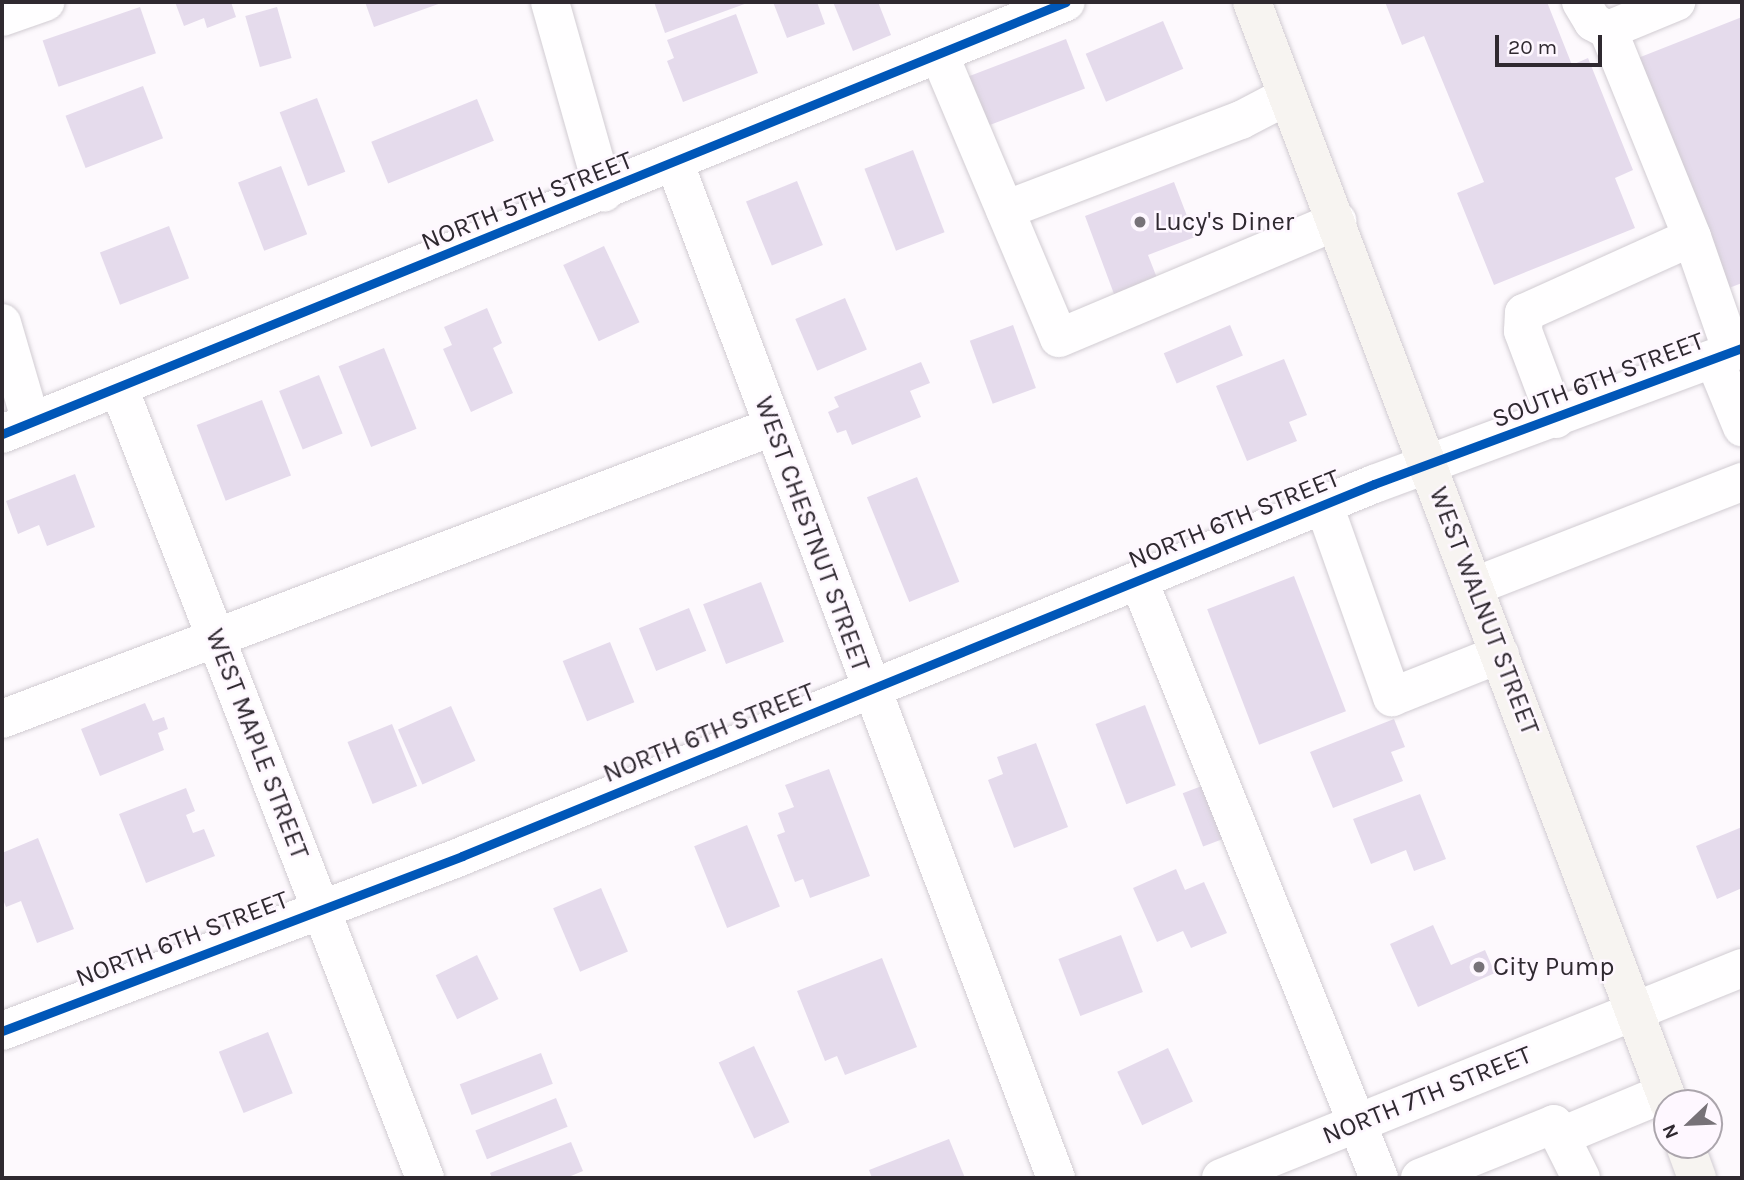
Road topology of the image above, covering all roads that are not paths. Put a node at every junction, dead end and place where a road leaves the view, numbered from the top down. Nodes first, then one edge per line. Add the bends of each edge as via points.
1 (45, 2) edge
2 (550, 2) edge
3 (1066, 2) edge
4 (1252, 2) edge
5 (1581, 2) edge
6 (1675, 2) edge
7 (2, 17) edge
8 (1608, 30) junction
9 (939, 54) junction
10 (1285, 97) junction
11 (675, 164) junction
12 (604, 193) junction
13 (1005, 210) junction
14 (1337, 221) junction
15 (1692, 237) junction
16 (2, 323) edge
17 (1729, 353) edge
18 (119, 388) junction
19 (1556, 419) junction
20 (772, 427) junction
21 (1742, 427) edge
22 (16, 428) edge
23 (1430, 467) junction
24 (1742, 482) edge
25 (1324, 505) junction
26 (1139, 581) junction
27 (1475, 586) junction
28 (216, 637) junction
29 (1500, 654) junction
30 (870, 690) junction
31 (2, 719) edge
32 (320, 908) junction
33 (1742, 968) edge
34 (1634, 1012) junction
35 (2, 1031) edge
36 (1664, 1089) edge
37 (1653, 1103) edge
38 (1354, 1122) junction
39 (1564, 1135) junction
40 (1691, 1159) edge
41 (425, 1178) edge
42 (1056, 1178) edge
43 (1221, 1178) edge
44 (1380, 1178) edge
45 (1420, 1178) edge
46 (1581, 1178) edge
47 (1698, 1178) edge

1 - 7 street
2 - 12 street
3 - 9 street, NORTH 5TH STREET
4 - 10 main road, WEST WALNUT STREET
5 - 8 street via 1593,22
6 - 8 street
8 - 15 street
9 - 11 street, NORTH 5TH STREET
9 - 13 street
10 - 13 street via 1241,120
10 - 14 main road, WEST WALNUT STREET
11 - 12 street, NORTH 5TH STREET
11 - 20 street, WEST CHESTNUT STREET
12 - 18 street, NORTH 5TH STREET
13 - 14 street via 1059,338
14 - 23 main road, WEST WALNUT STREET
15 - 17 street
15 - 19 street via 1524,313 1523,331
16 - 22 street
17 - 19 street, SOUTH 6TH STREET
17 - 21 street
18 - 22 street, NORTH 5TH STREET
18 - 28 street, WEST MAPLE STREET
19 - 23 street, SOUTH 6TH STREET
20 - 28 street
20 - 30 street, WEST CHESTNUT STREET
23 - 25 street, NORTH 6TH STREET
23 - 27 main road, WEST WALNUT STREET
24 - 27 street
25 - 26 street, NORTH 6TH STREET
25 - 29 street via 1392,697
26 - 30 street, NORTH 6TH STREET
26 - 38 street
27 - 29 main road, WEST WALNUT STREET
28 - 31 street
28 - 32 street, WEST MAPLE STREET
29 - 34 main road, WEST WALNUT STREET
30 - 32 street, NORTH 6TH STREET
30 - 42 street, WEST CHESTNUT STREET
32 - 35 street, NORTH 6TH STREET
32 - 41 street, WEST MAPLE STREET
33 - 34 street, NORTH 7TH STREET
34 - 36 main road, WEST WALNUT STREET
34 - 38 street, NORTH 7TH STREET
37 - 39 street
38 - 43 street, NORTH 7TH STREET
38 - 44 street
39 - 45 street via 1554,1124
39 - 46 street
40 - 47 main road

